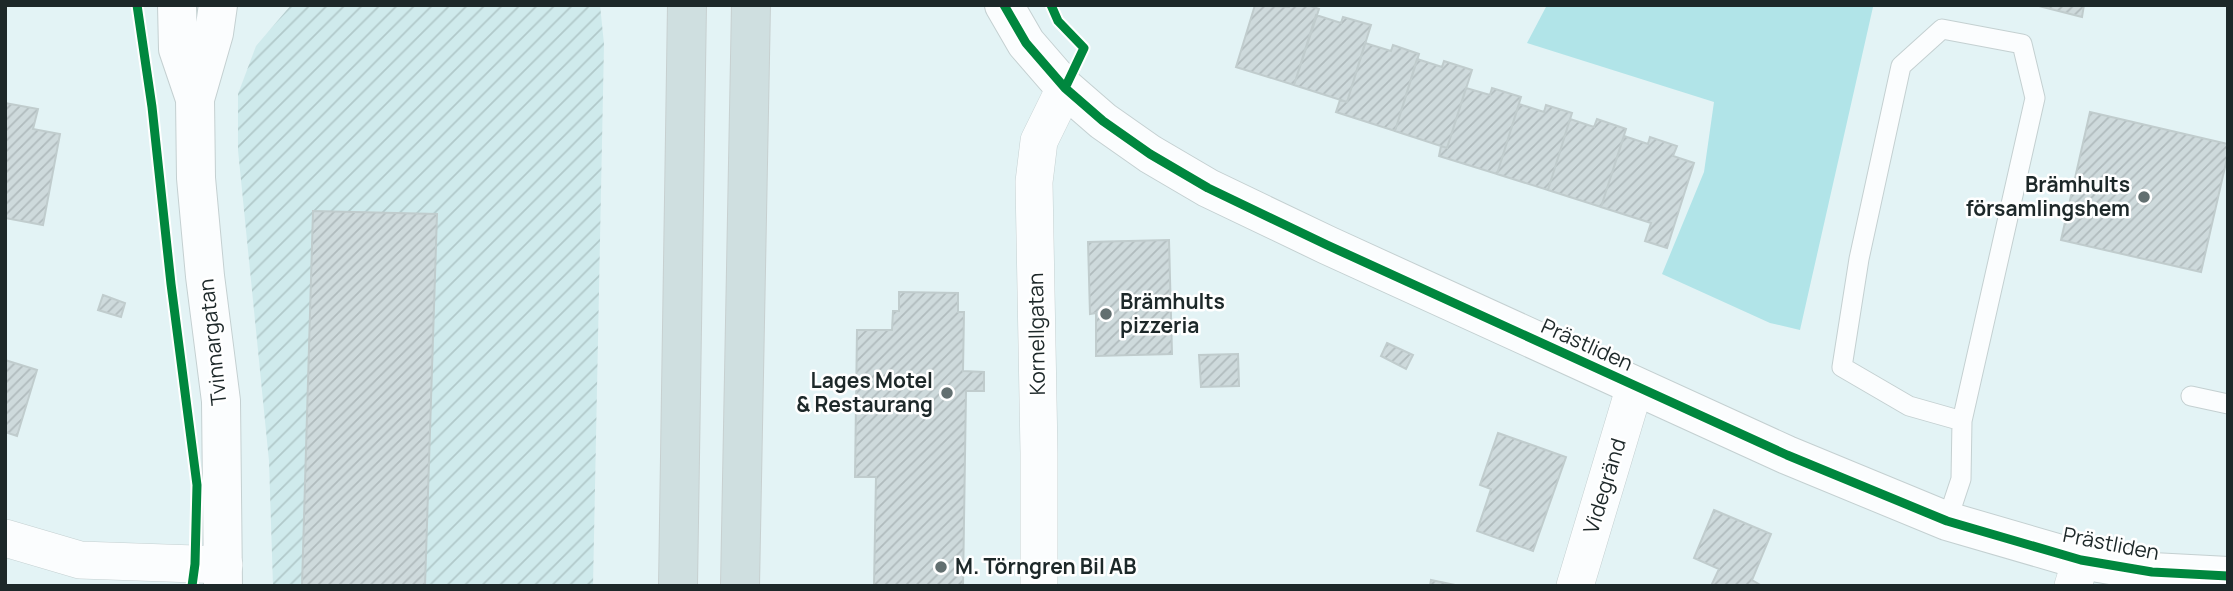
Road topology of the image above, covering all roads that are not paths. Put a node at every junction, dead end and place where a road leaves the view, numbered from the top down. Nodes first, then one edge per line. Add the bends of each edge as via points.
1 (177, 5) edge
2 (218, 5) edge
3 (687, 5) edge
4 (751, 5) edge
5 (1004, 5) edge
6 (1065, 88) junction
7 (195, 99) junction
8 (1635, 386) junction
9 (2191, 396) dead end
10 (2228, 404) edge
11 (1962, 421) junction
12 (1947, 521) junction
13 (5, 538) edge
14 (2077, 573) edge
15 (224, 576) edge
16 (2228, 576) edge
17 (678, 586) edge
18 (740, 586) edge
19 (1039, 586) edge
20 (1575, 586) edge

1 - 7 street, Tvinnargatan via 178,49
2 - 7 street, Tvinnargatan
3 - 17 highway
4 - 18 highway
5 - 6 street, Prästliden via 1026,43
6 - 8 street, Prästliden via 1150,154 1208,188
6 - 19 street, Kornellgatan via 1039,141 1034,182
7 - 15 street, Tvinnargatan via 197,190 221,401
8 - 12 street, Prästliden
8 - 20 street, Videgränd
9 - 10 lane
11 - 11 lane via 2035,98 2022,44 1942,29 1901,66 1842,367 1909,406
11 - 12 lane via 1961,479
12 - 14 street, Prästliden
13 - 15 street via 80,560
14 - 16 street, Prästliden

